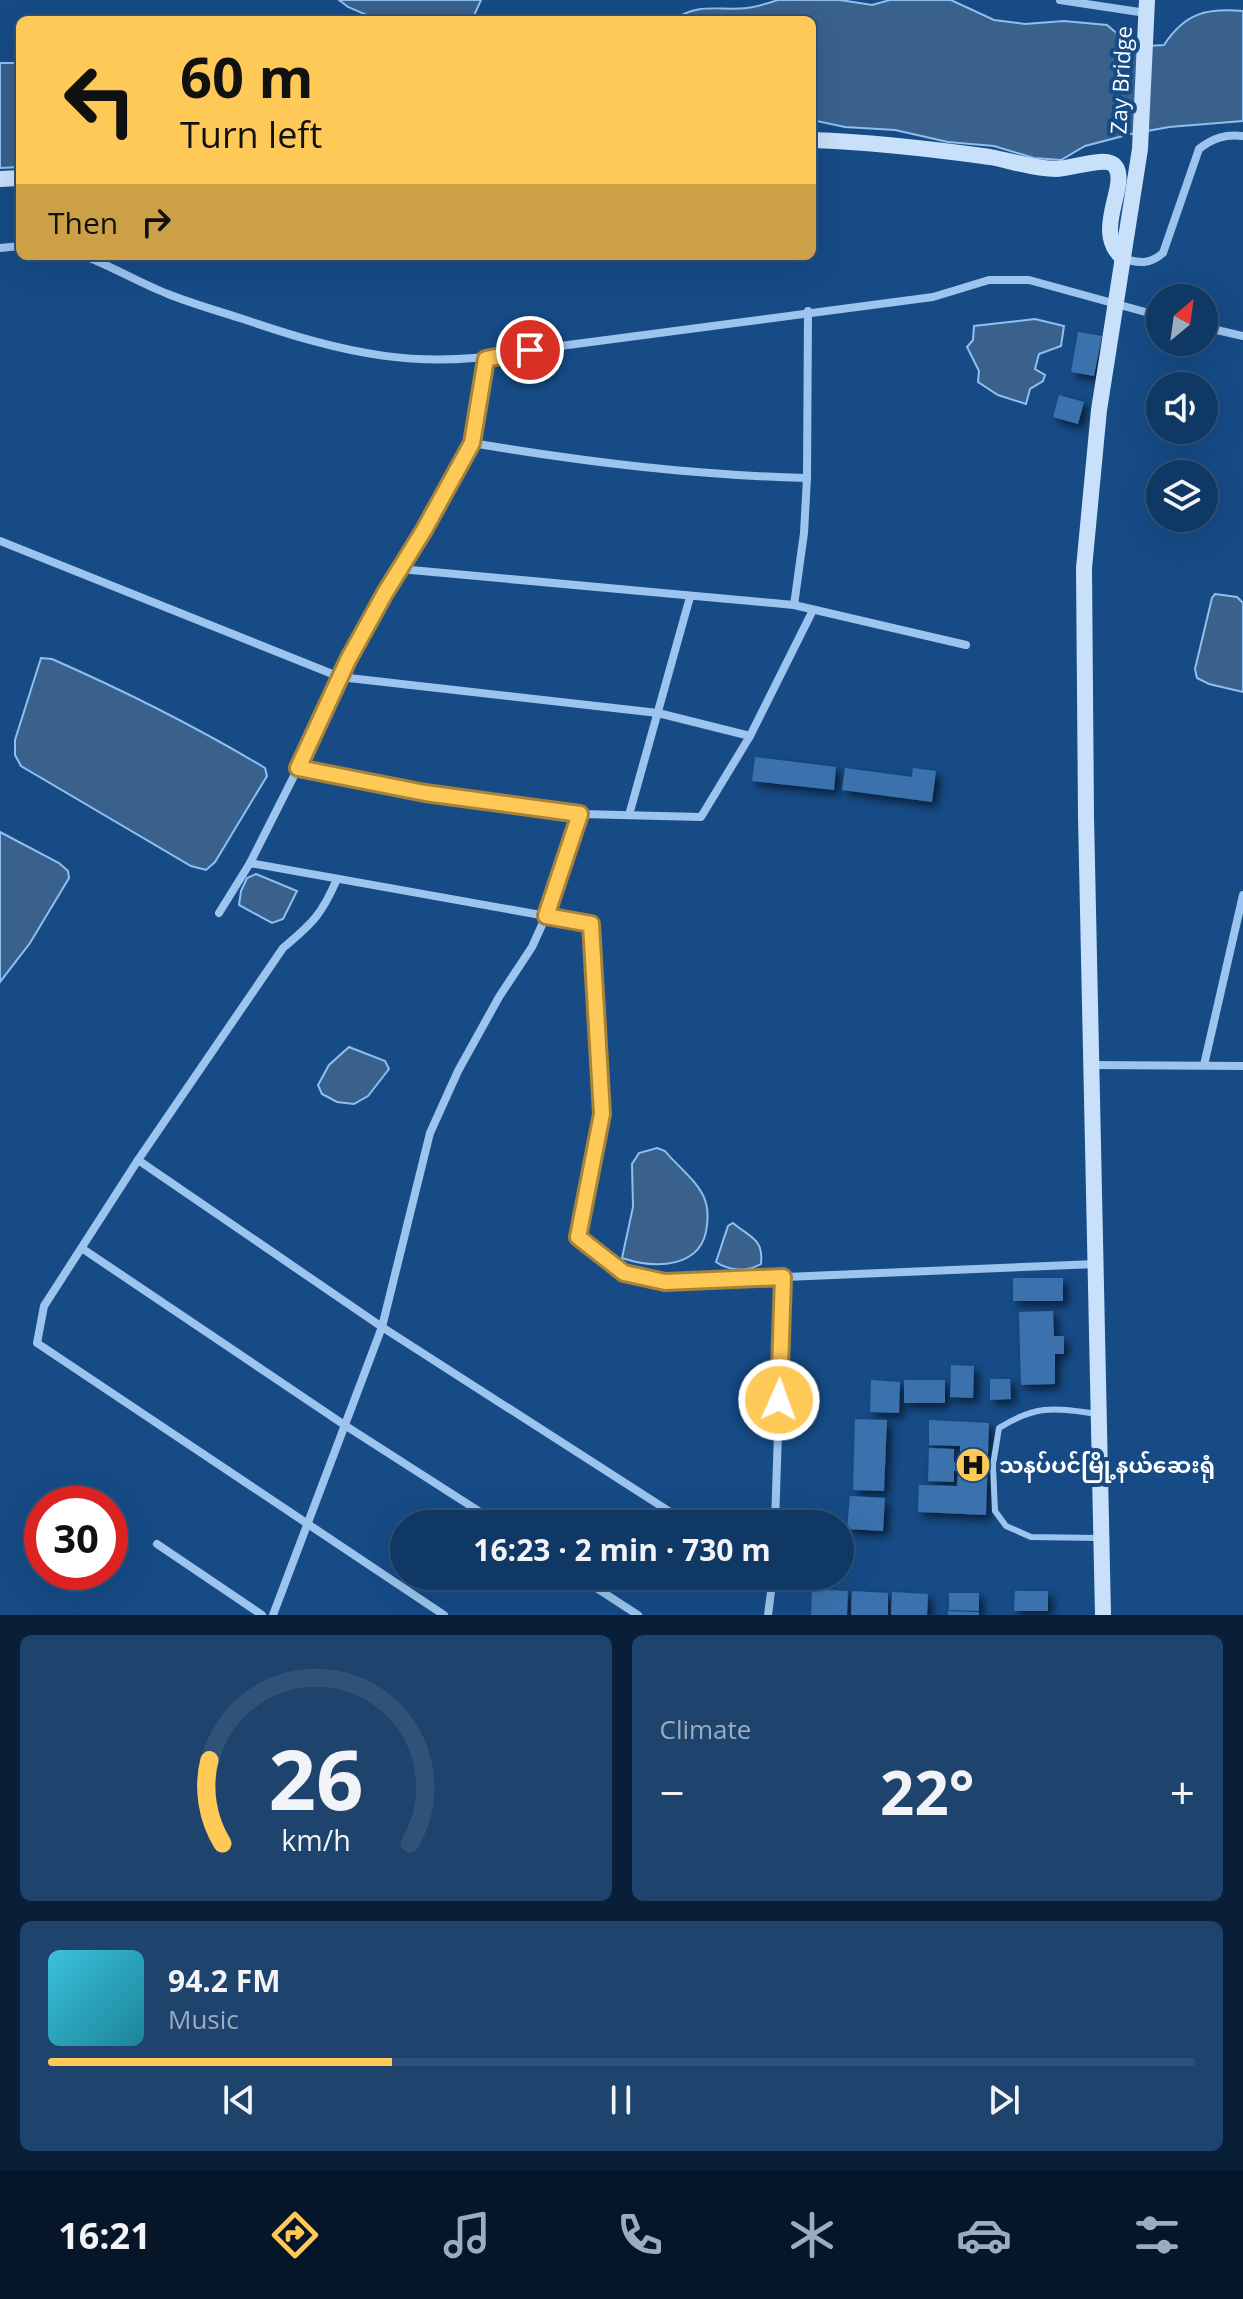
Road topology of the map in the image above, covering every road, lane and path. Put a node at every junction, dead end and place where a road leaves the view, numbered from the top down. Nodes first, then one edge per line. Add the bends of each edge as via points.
1 (1060, 0) edge
2 (1146, 7) edge
3 (1243, 136) edge
4 (816, 140) edge
5 (1123, 258) junction
6 (94, 260) edge
7 (1116, 304) junction
8 (808, 311) junction
9 (1146, 312) edge
10 (1218, 330) edge
11 (1243, 336) edge
12 (486, 359) junction
13 (472, 443) junction
14 (807, 478) junction
15 (0, 541) edge
16 (400, 569) junction
17 (690, 597) junction
18 (794, 605) junction
19 (813, 610) junction
20 (966, 645) dead end
21 (340, 677) junction
22 (658, 713) junction
23 (750, 736) junction
24 (298, 768) junction
25 (580, 814) junction
26 (629, 815) junction
27 (250, 863) junction
28 (337, 879) junction
29 (1243, 895) edge
30 (219, 913) dead end
31 (546, 916) junction
32 (1091, 1065) junction
33 (1204, 1065) junction
34 (1243, 1066) edge
35 (138, 1160) junction
36 (83, 1249) junction
37 (1097, 1263) junction
38 (783, 1277) junction
39 (382, 1327) junction
40 (1100, 1414) junction
41 (346, 1426) junction
42 (477, 1510) edge
43 (667, 1510) edge
44 (775, 1510) edge
45 (307, 1526) junction
46 (1102, 1538) junction
47 (157, 1544) dead end
48 (600, 1590) edge
49 (771, 1590) edge
50 (262, 1615) edge
51 (273, 1615) edge
52 (444, 1615) edge
53 (638, 1615) edge
54 (768, 1615) edge
55 (1103, 1615) edge

1 - 2 street
2 - 5 street, Zay Bridge via 1140,149
3 - 5 street via 1212,139 1199,149 1163,253 1142,264
4 - 5 street via 990,157 1042,168 1107,161 1118,173 1109,237
5 - 7 street, Zay Bridge
6 - 12 street via 168,294 310,342 387,358
7 - 8 street via 1029,280 989,280 933,297
7 - 9 street
7 - 32 street, Zay Bridge via 1099,410 1084,568
8 - 12 street
8 - 14 street
10 - 11 street
12 - 13 street
13 - 14 street via 641,469
13 - 16 street
14 - 18 street
15 - 21 street
16 - 17 street
16 - 21 street
17 - 18 street
17 - 22 street
18 - 19 street
19 - 20 street
19 - 23 street
21 - 22 street
21 - 24 street
22 - 23 street
22 - 26 street
23 - 26 street via 701,817
24 - 25 street via 425,793
24 - 27 street
25 - 26 street
25 - 31 street
27 - 28 street
27 - 30 street
28 - 31 street
28 - 35 street via 324,908 283,948
29 - 33 street
31 - 38 street via 591,924 602,1114 578,1237 624,1273 665,1282
31 - 39 street via 458,1071 430,1133
32 - 33 street
32 - 37 street, Zay Bridge
33 - 34 street
35 - 36 street
35 - 39 street
36 - 41 street
36 - 45 street via 44,1306 37,1343
37 - 38 street
37 - 40 street, Zay Bridge
38 - 44 street
39 - 41 street
39 - 43 street
40 - 46 street
40 - 46 lane via 1031,1410 999,1428 993,1465 995,1511 1006,1526 1031,1537
41 - 42 street
41 - 45 street
45 - 51 street
45 - 52 street
46 - 55 street
47 - 50 street
48 - 53 street
49 - 54 street

